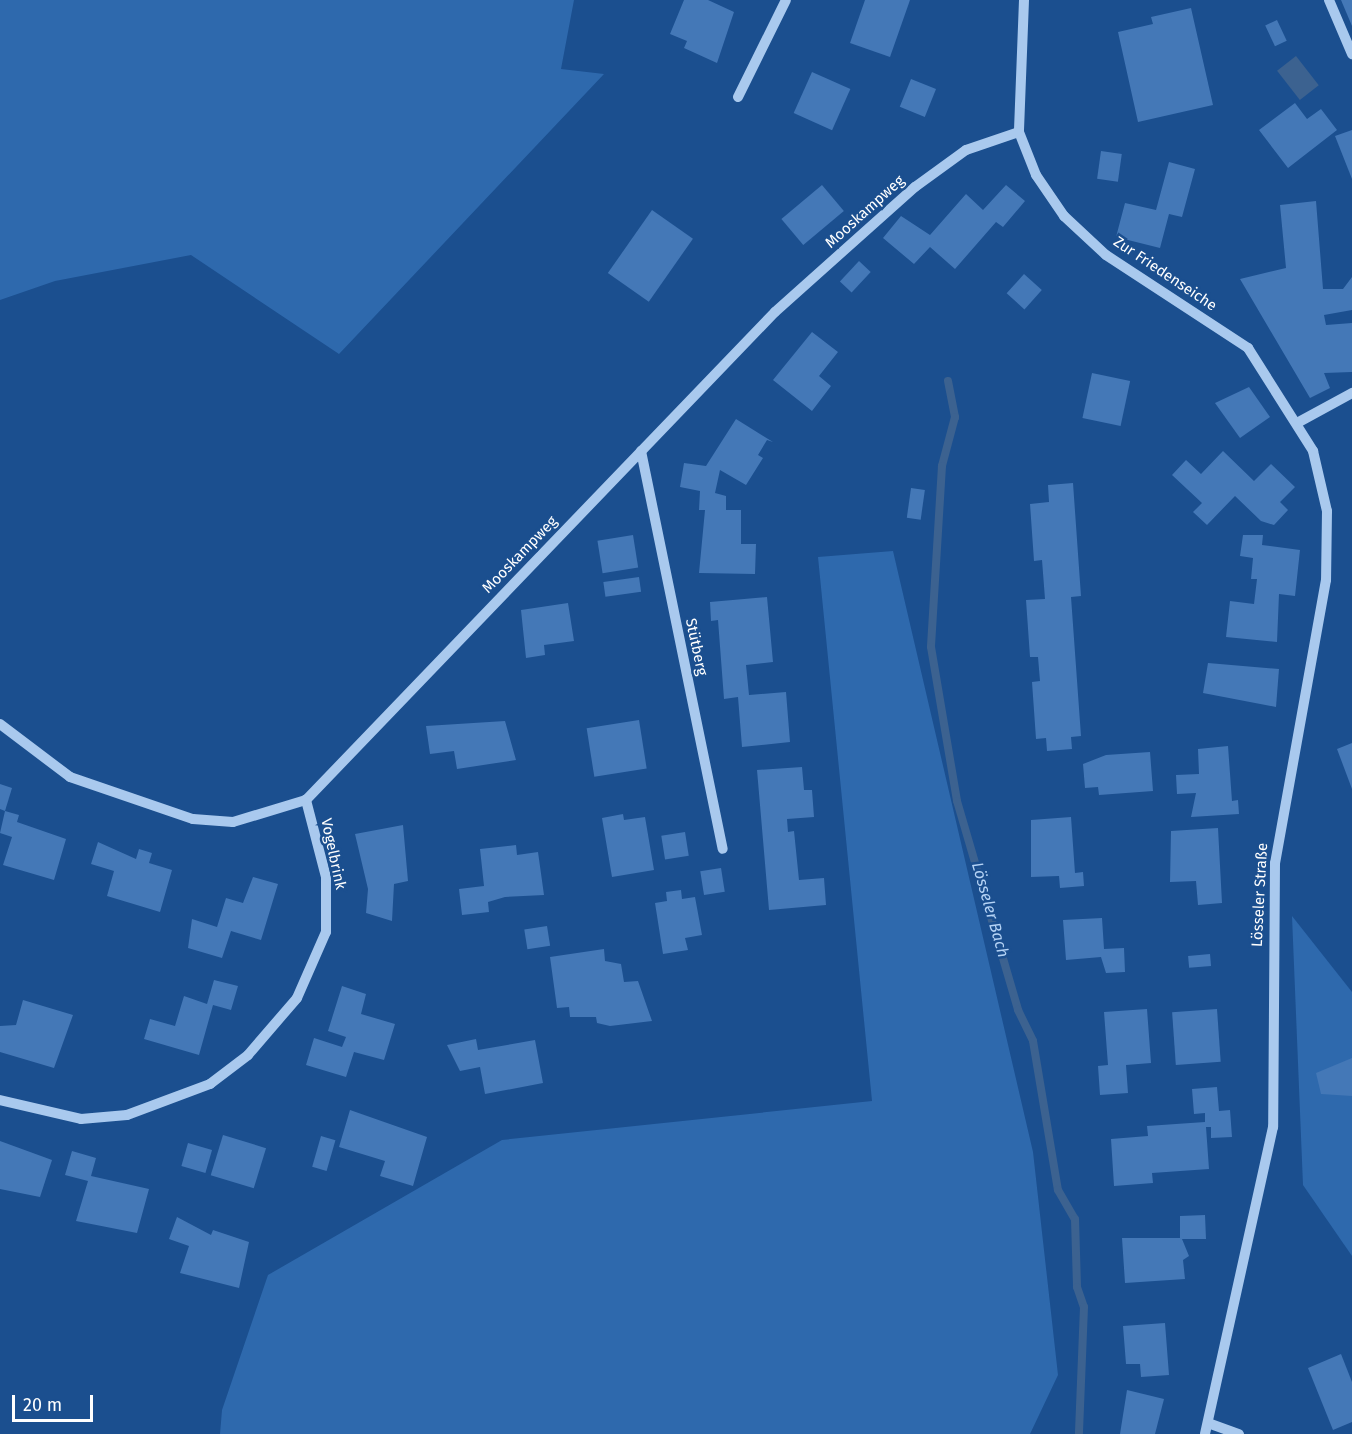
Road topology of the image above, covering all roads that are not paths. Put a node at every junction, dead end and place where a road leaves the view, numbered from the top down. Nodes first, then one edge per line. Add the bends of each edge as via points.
1 (786, 0) edge
2 (1024, 0) edge
3 (1329, 0) edge
4 (1352, 54) edge
5 (738, 97) dead end
6 (1019, 132) junction
7 (1352, 393) edge
8 (1297, 423) junction
9 (641, 451) junction
10 (0, 724) edge
11 (306, 800) junction
12 (723, 849) dead end
13 (0, 1100) edge
14 (1208, 1423) junction
15 (1205, 1434) edge
16 (1239, 1434) edge

1 - 5 street
2 - 6 street, Zur Friedenseiche
3 - 4 street
6 - 8 street, Zur Friedenseiche via 1036,175 1064,216 1106,255 1248,348
6 - 9 street, Mooskampweg via 966,150 915,187 775,312
7 - 8 street
8 - 14 street, Lösseler Straße via 1324,491 1326,580 1275,863 1273,1127
9 - 11 street, Mooskampweg
9 - 12 street, Stütberg
10 - 11 street, Mooskampweg via 70,777 193,819 233,822
11 - 13 street, Vogelbrink via 326,877 326,932 297,998 248,1055 210,1084 127,1115 81,1119
14 - 15 street, Lösseler Straße
14 - 16 street

